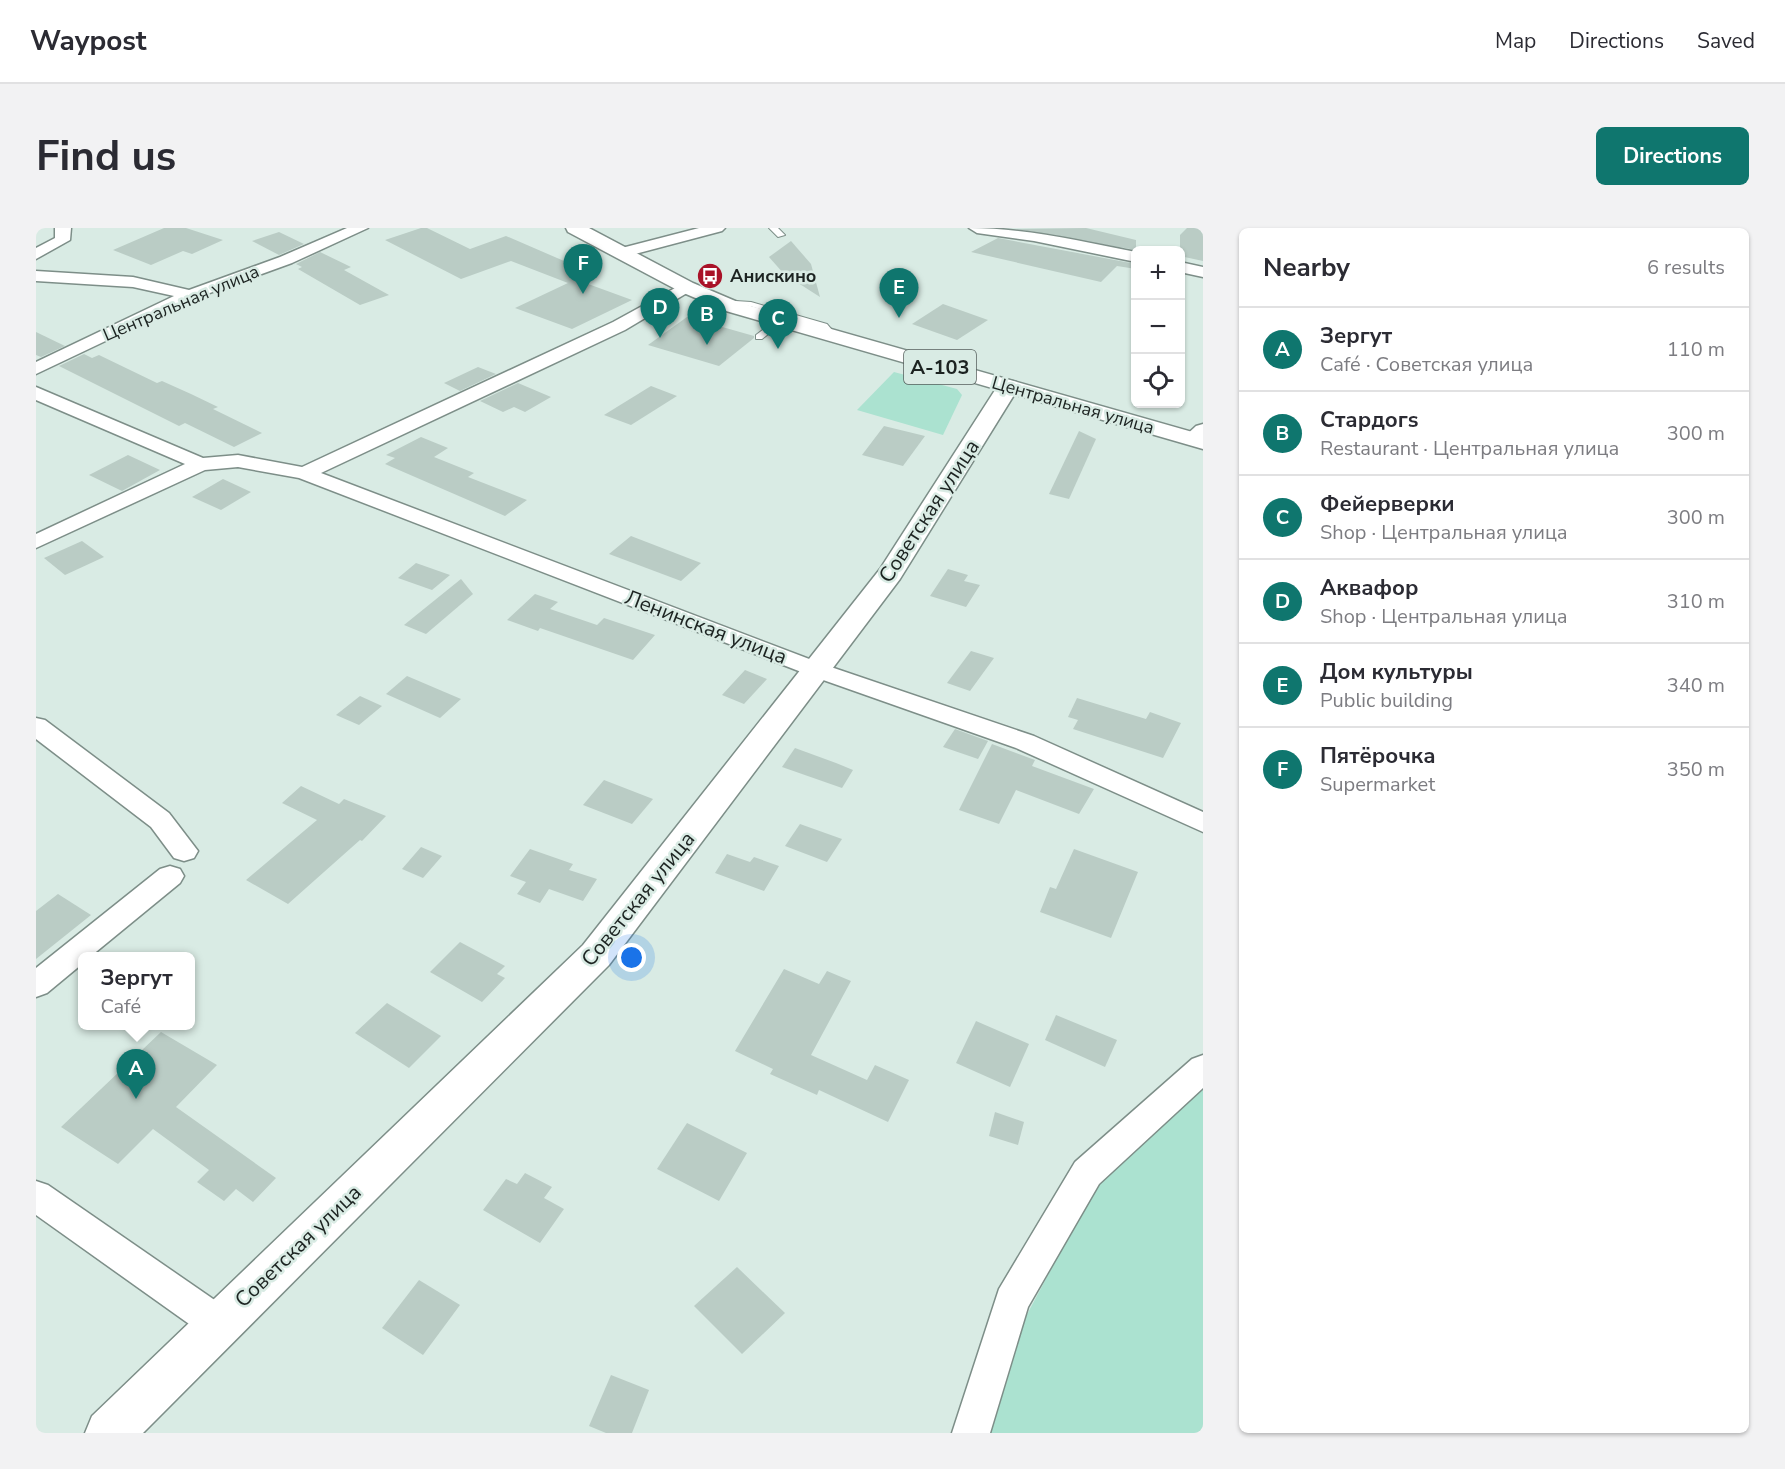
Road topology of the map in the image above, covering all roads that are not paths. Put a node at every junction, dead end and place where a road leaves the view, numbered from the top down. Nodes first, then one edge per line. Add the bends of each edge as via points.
1 (63, 228) edge
2 (360, 228) edge
3 (575, 228) edge
4 (717, 228) edge
5 (773, 228) edge
6 (977, 228) edge
7 (782, 235) dead end
8 (620, 253) junction
9 (36, 254) edge
10 (1131, 256) edge
11 (1185, 268) edge
12 (1203, 272) edge
13 (36, 276) edge
14 (686, 287) junction
15 (190, 295) junction
16 (720, 302) junction
17 (779, 321) junction
18 (833, 336) junction
19 (759, 337) dead end
20 (36, 369) edge
21 (1008, 387) junction
22 (36, 393) edge
23 (1199, 437) edge
24 (201, 464) junction
25 (304, 473) junction
26 (36, 542) edge
27 (817, 670) junction
28 (36, 726) edge
29 (1203, 823) edge
30 (184, 851) dead end
31 (170, 876) dead end
32 (36, 985) edge
33 (1203, 1068) edge
34 (36, 1196) edge
35 (219, 1324) junction
36 (109, 1433) edge
37 (971, 1433) edge

1 - 9 street via 62,240
2 - 15 street, Центральная улица
3 - 8 main road, Центральная улица / А-103
4 - 8 street
5 - 7 lane
6 - 10 street
8 - 14 main road, Центральная улица / А-103
11 - 12 street
13 - 15 street via 133,282
14 - 16 main road, Центральная улица / А-103
14 - 25 street via 618,326
15 - 20 street, Центральная улица
16 - 17 main road, Центральная улица / А-103
16 - 18 lane via 751,304 824,326
17 - 18 main road, Центральная улица / А-103
17 - 19 lane
18 - 21 main road, Центральная улица / А-103
21 - 23 main road, Центральная улица / А-103
21 - 27 main road, Советская улица via 891,573
22 - 24 street, Ленинская улица
24 - 25 street, Ленинская улица via 238,461
24 - 26 street, Ленинская улица
25 - 27 street, Ленинская улица
27 - 29 street, Ленинская улица via 1025,742
27 - 35 main road, Советская улица via 596,955
28 - 30 street via 160,820
31 - 32 street
33 - 37 street via 1086,1173 1012,1301
34 - 35 street, Советская улица
35 - 36 main road, Советская улица

